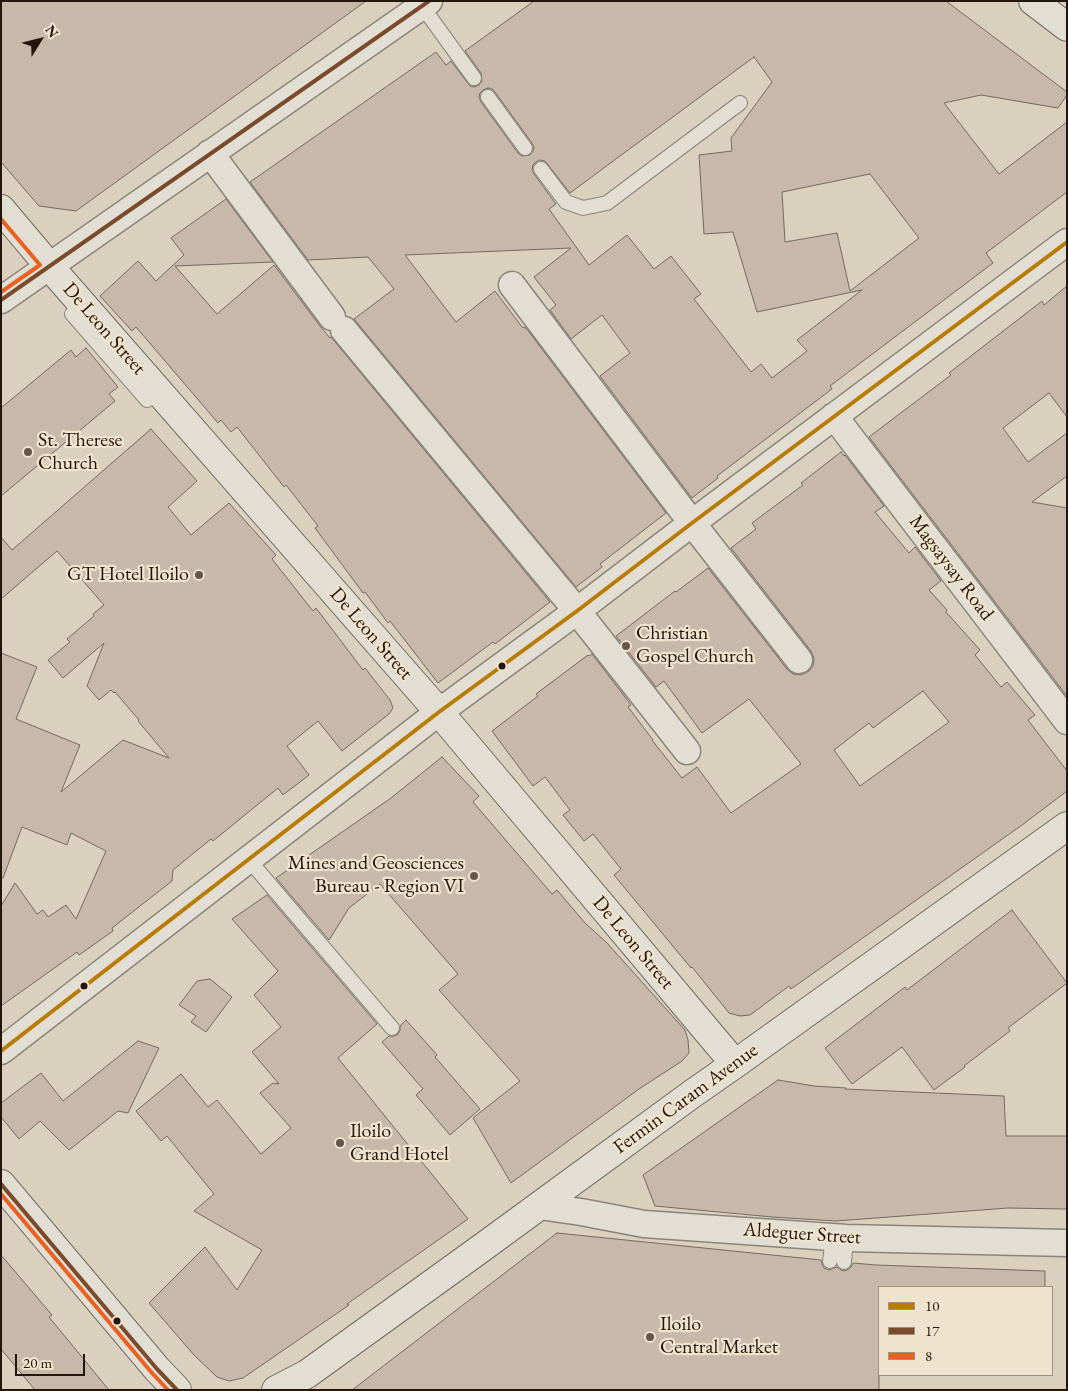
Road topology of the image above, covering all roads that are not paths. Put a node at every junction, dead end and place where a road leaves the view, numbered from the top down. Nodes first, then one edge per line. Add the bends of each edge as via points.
1 (1033, 1) edge
2 (425, 4) edge
3 (1067, 27) edge
4 (474, 78) dead end
5 (488, 97) dead end
6 (740, 102) dead end
7 (525, 148) dead end
8 (210, 153) junction
9 (540, 169) dead end
10 (1, 209) edge
11 (1067, 242) edge
12 (49, 266) junction
13 (512, 285) dead end
14 (1, 300) edge
15 (834, 416) junction
16 (692, 523) junction
17 (577, 611) junction
18 (799, 660) dead end
19 (439, 712) junction
20 (1067, 721) edge
21 (687, 751) dead end
22 (1067, 826) edge
23 (249, 860) junction
24 (392, 1028) dead end
25 (1, 1051) edge
26 (735, 1064) junction
27 (1, 1184) edge
28 (539, 1206) junction
29 (1067, 1243) edge
30 (302, 1382) edge
31 (177, 1390) edge
32 (276, 1390) edge

1 - 3 street
2 - 4 lane
2 - 8 street
5 - 7 lane
6 - 9 lane via 607,203 583,208 566,202
8 - 12 street
8 - 17 street via 338,324
10 - 12 street, De Leon Street
11 - 15 street
12 - 14 street
12 - 19 street, De Leon Street
13 - 16 street
15 - 16 street
15 - 20 street, Magsaysay Road
16 - 17 street
16 - 18 street
17 - 19 street
17 - 21 street
19 - 23 street
19 - 26 street, De Leon Street
22 - 26 street, Fermin Caram Avenue
23 - 24 lane
23 - 25 street
26 - 28 street, Fermin Caram Avenue
27 - 31 street
28 - 29 street, Aldeguer Street via 644,1224 838,1250
28 - 30 street, Fermin Caram Avenue
30 - 32 street, Fermin Caram Avenue

